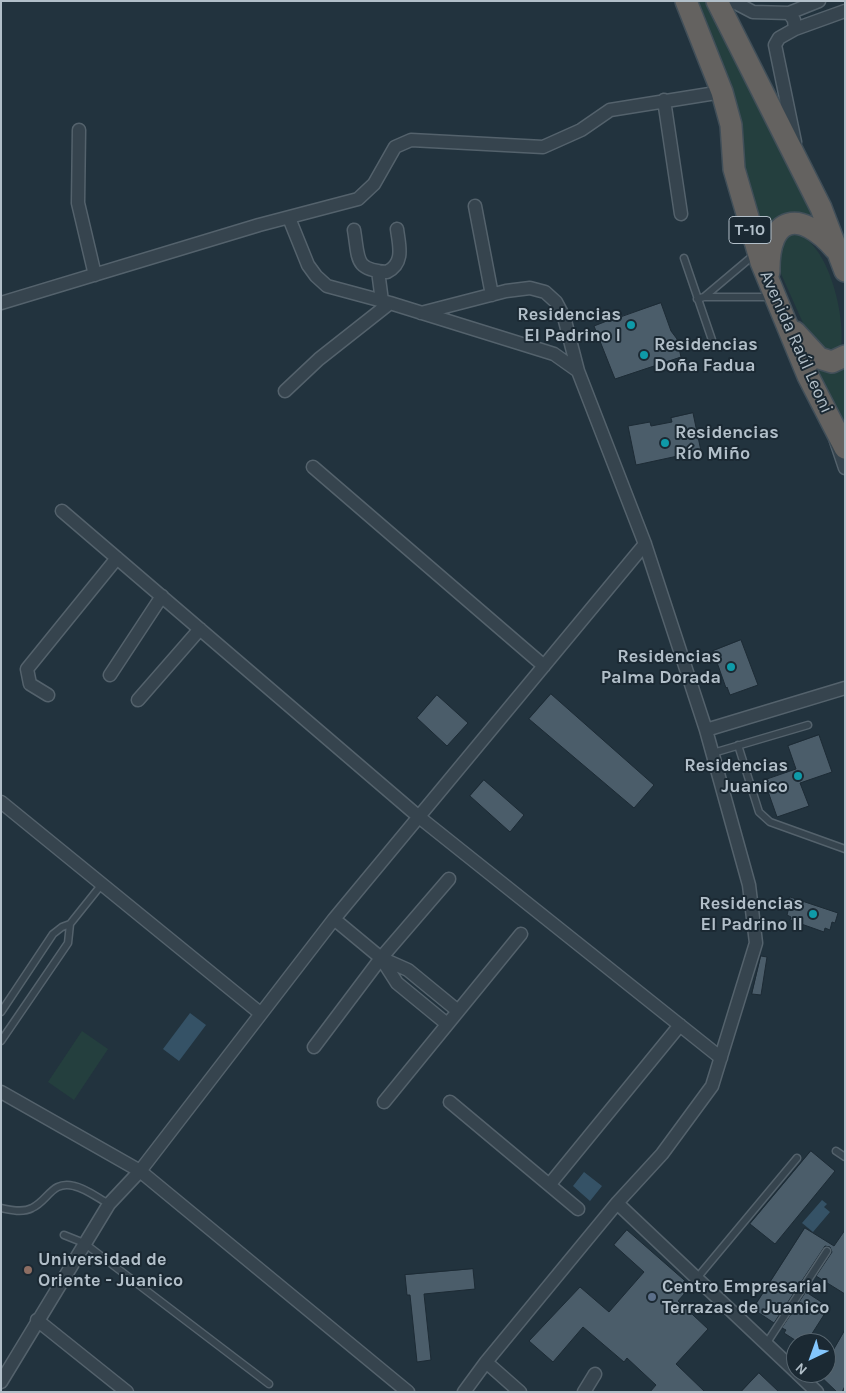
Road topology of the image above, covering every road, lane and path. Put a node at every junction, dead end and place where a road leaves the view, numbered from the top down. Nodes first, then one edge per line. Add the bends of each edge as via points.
1 (686, 1) edge
2 (716, 1) edge
3 (732, 1) edge
4 (819, 1) edge
5 (845, 11) edge
6 (789, 13) junction
7 (795, 29) junction
8 (722, 92) junction
9 (664, 100) junction
10 (79, 130) dead end
11 (800, 167) junction
12 (475, 206) dead end
13 (681, 214) dead end
14 (289, 218) junction
15 (397, 229) dead end
16 (354, 230) dead end
17 (758, 252) junction
18 (684, 258) dead end
19 (842, 263) edge
20 (378, 271) junction
21 (95, 274) junction
22 (492, 295) junction
23 (774, 297) junction
24 (700, 298) junction
25 (386, 302) junction
26 (1, 303) edge
27 (421, 313) junction
28 (712, 340) dead end
29 (845, 356) edge
30 (578, 371) junction
31 (285, 391) dead end
32 (832, 424) junction
33 (845, 448) edge
34 (313, 467) dead end
35 (845, 468) edge
36 (62, 511) dead end
37 (645, 544) junction
38 (118, 558) junction
39 (162, 596) junction
40 (200, 629) junction
41 (544, 666) junction
42 (110, 676) dead end
43 (845, 688) edge
44 (48, 695) dead end
45 (138, 700) dead end
46 (808, 725) dead end
47 (706, 730) junction
48 (738, 745) junction
49 (713, 753) junction
50 (1, 802) edge
51 (419, 817) junction
52 (845, 849) edge
53 (449, 879) dead end
54 (102, 883) junction
55 (334, 919) junction
56 (70, 924) junction
57 (521, 934) dead end
58 (381, 958) junction
59 (458, 1011) junction
60 (1, 1012) edge
61 (260, 1013) junction
62 (447, 1024) junction
63 (680, 1025) junction
64 (1, 1041) edge
65 (314, 1047) dead end
66 (721, 1058) junction
67 (1, 1092) edge
68 (384, 1102) dead end
69 (450, 1102) dead end
70 (836, 1151) dead end
71 (845, 1157) edge
72 (797, 1158) dead end
73 (140, 1171) junction
74 (550, 1184) junction
75 (617, 1203) junction
76 (108, 1204) junction
77 (1, 1208) edge
78 (578, 1209) dead end
79 (64, 1235) dead end
80 (84, 1243) junction
81 (826, 1251) dead end
82 (697, 1278) junction
83 (37, 1320) junction
84 (766, 1344) junction
85 (486, 1362) junction
86 (786, 1363) edge
87 (595, 1374) dead end
88 (1, 1382) edge
89 (807, 1383) edge
90 (269, 1384) dead end
91 (127, 1392) edge
92 (408, 1392) edge
93 (464, 1392) edge
94 (520, 1392) edge
95 (584, 1392) edge
96 (817, 1392) edge

1 - 8 highway, Avenida Raúl Leoni / T-10
2 - 11 highway
3 - 6 street via 753,12
4 - 6 street
5 - 7 street
6 - 7 street
7 - 11 street via 779,38 775,45
8 - 9 street
8 - 17 highway, Avenida Raúl Leoni / T-10 via 731,125 734,169
9 - 13 street
9 - 14 street via 610,110 581,130 543,147 411,140 395,147 374,184 358,199
10 - 21 street via 78,203
11 - 19 highway
12 - 22 street
14 - 21 street
14 - 25 street via 308,265 327,286
15 - 20 street via 398,262 387,272
16 - 20 street via 360,262 368,270
17 - 23 highway, Avenida Raúl Leoni / T-10
17 - 24 lane
18 - 24 lane
19 - 23 highway via 824,236 813,228 796,223 781,228 770,243
20 - 25 street
21 - 26 street
22 - 27 street
22 - 30 street via 530,288 545,292 556,302 564,317
23 - 24 lane
23 - 29 highway via 799,336 819,358 838,362
23 - 32 highway, Avenida Raúl Leoni / T-10
24 - 28 lane
25 - 27 street
25 - 31 street
27 - 30 street via 554,354
30 - 37 street
32 - 33 highway, Avenida Raúl Leoni / T-10
32 - 35 street, Avenida Raúl Leoni
34 - 41 street
36 - 38 street
37 - 41 street
37 - 47 street
38 - 39 street
38 - 44 street via 27,668 30,684
39 - 40 street
39 - 42 street
40 - 45 street
40 - 51 street
41 - 51 street
43 - 47 street
46 - 48 lane
47 - 49 street
48 - 49 lane
48 - 52 lane via 759,812 764,817
49 - 66 street via 749,885 756,943
50 - 54 street
51 - 55 street
51 - 63 street
53 - 58 street
54 - 56 lane
54 - 61 street
55 - 58 street
55 - 61 street
56 - 60 lane via 53,934
56 - 64 lane via 68,943
57 - 59 street
58 - 59 street via 408,970
58 - 62 street via 397,983
58 - 65 street
59 - 62 street
61 - 73 street
62 - 68 street
63 - 66 street
63 - 74 street
66 - 75 street via 712,1086 662,1154
67 - 73 street
69 - 74 street
70 - 71 lane
72 - 82 lane
73 - 76 street
73 - 92 street via 361,1347
74 - 78 street
75 - 82 street
75 - 85 street
76 - 77 lane via 74,1186 66,1186 54,1188 33,1208
76 - 80 street
79 - 80 lane
80 - 83 street
80 - 90 lane
81 - 84 lane
82 - 84 street
83 - 88 street
83 - 91 street
84 - 86 street
85 - 93 street
85 - 94 street
87 - 95 street
89 - 96 street

